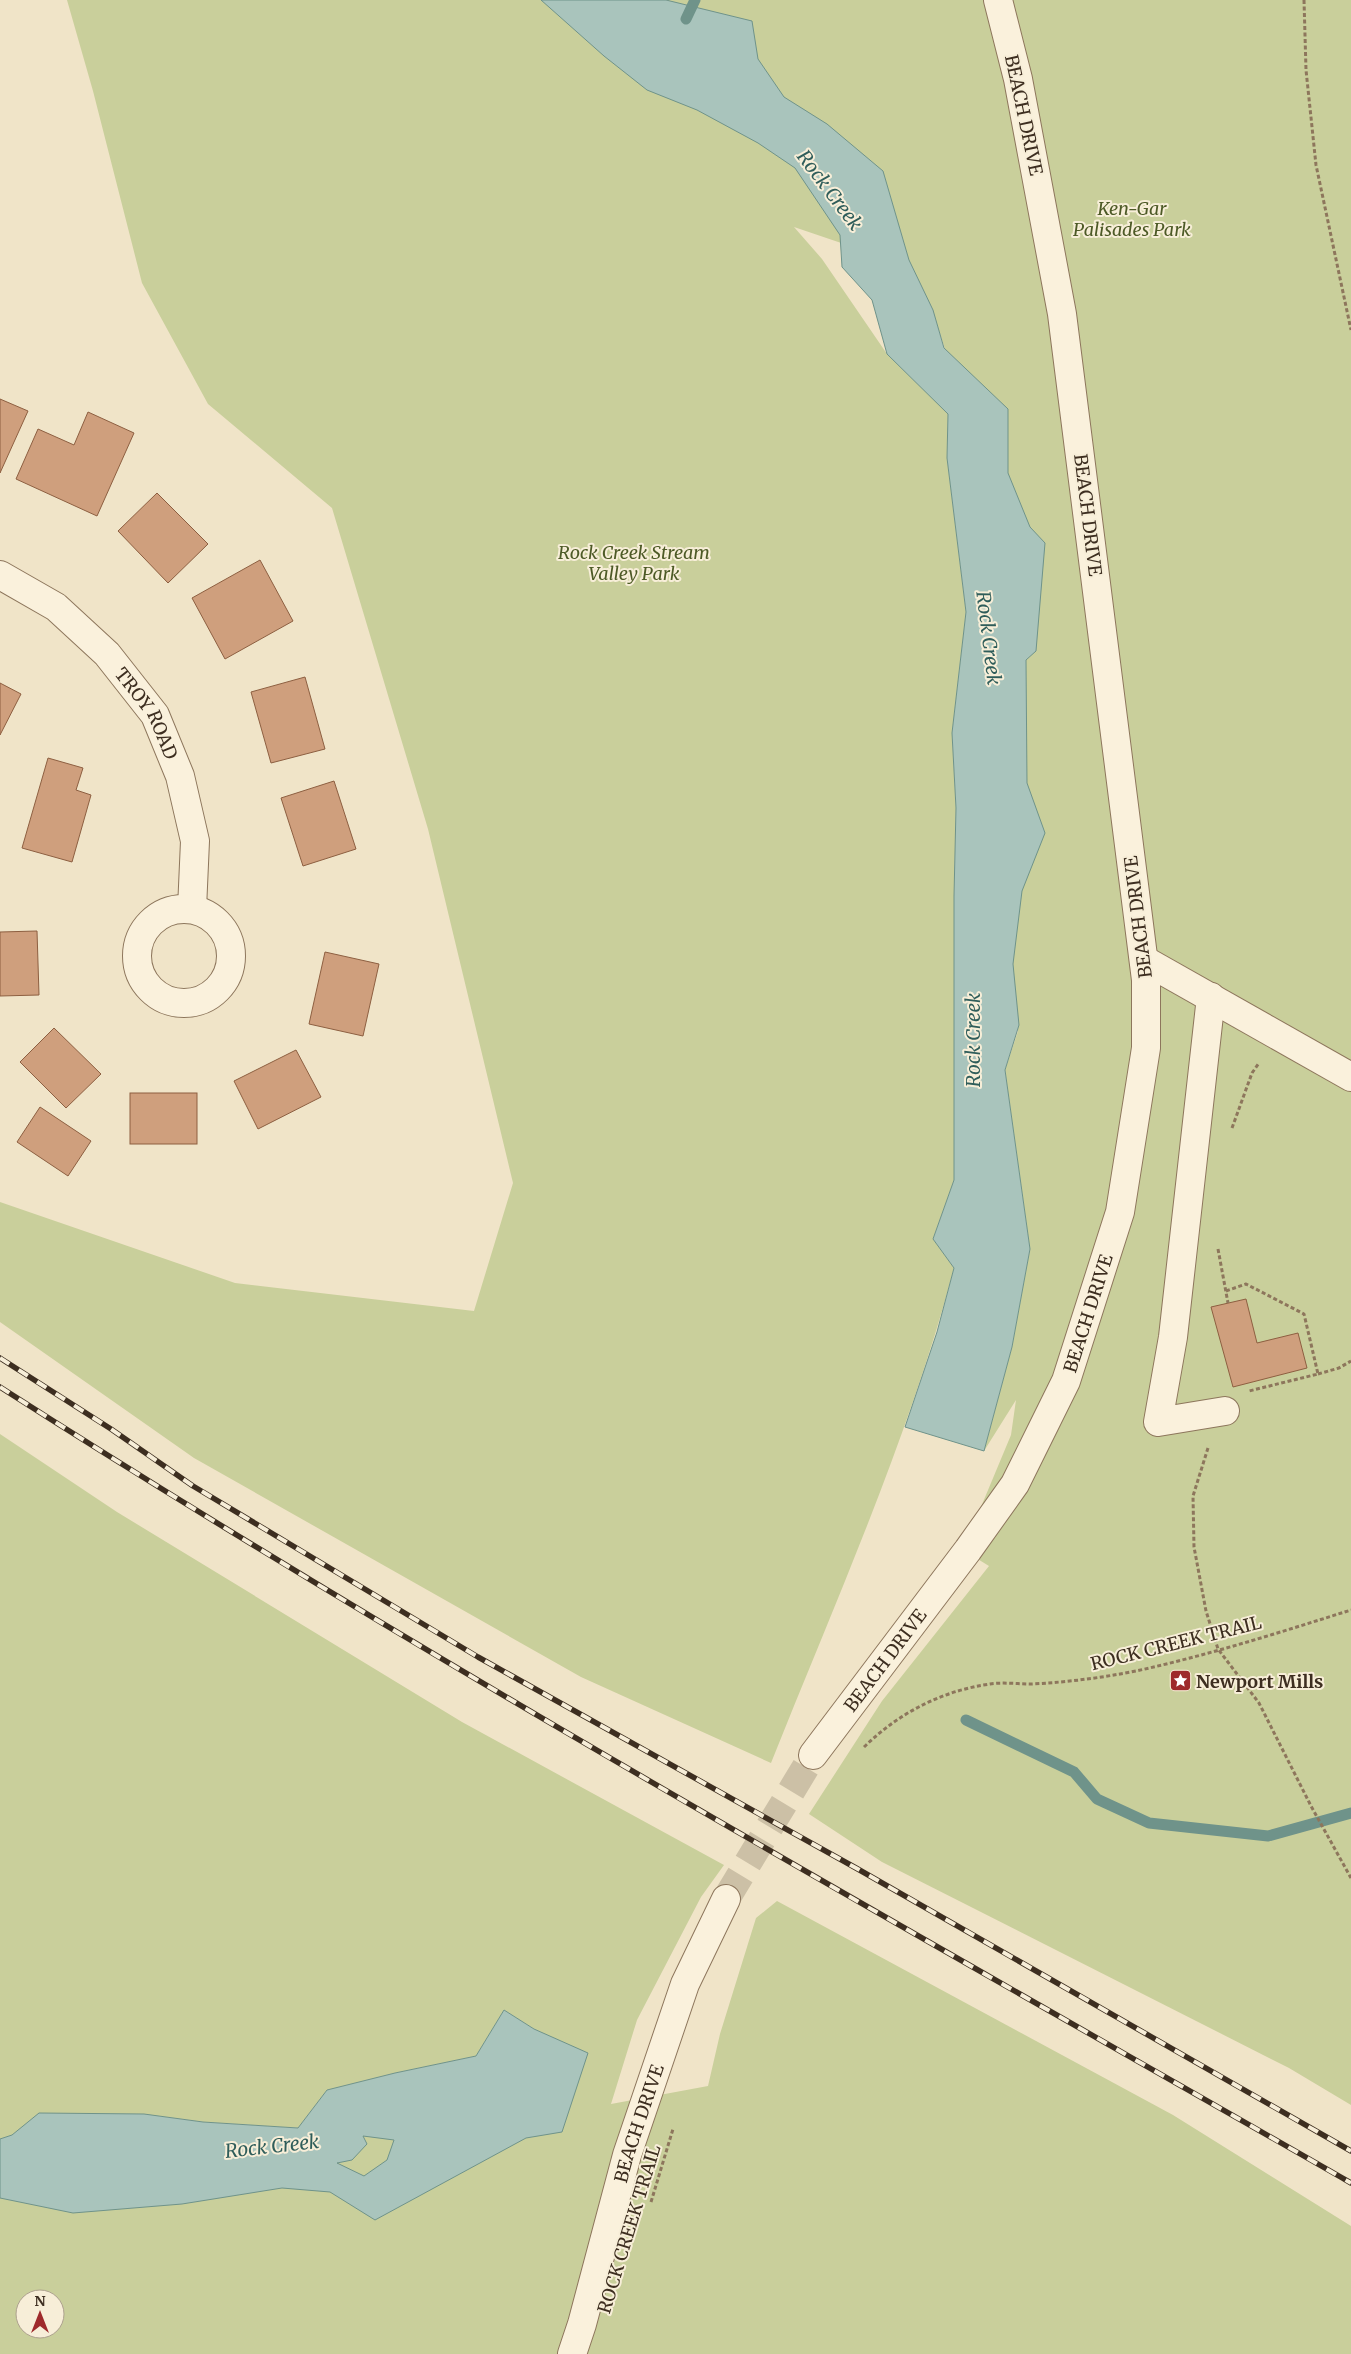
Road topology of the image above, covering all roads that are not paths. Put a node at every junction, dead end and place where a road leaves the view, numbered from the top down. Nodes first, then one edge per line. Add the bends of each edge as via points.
1 (998, 0) edge
2 (0, 576) edge
3 (192, 909) dead end
4 (1144, 960) junction
5 (1211, 997) junction
6 (1351, 1077) edge
7 (1234, 1401) road end
8 (813, 1755) tunnel mouth
9 (726, 1899) tunnel mouth
10 (572, 2354) edge

1 - 4 street, BEACH DRIVE via 1018,79 1062,314
2 - 3 street, TROY ROAD via 56,606 107,654 155,715 180,776 195,842
4 - 5 street
4 - 8 street, BEACH DRIVE via 1146,1048 1120,1212 1066,1381 1014,1484
5 - 6 street
5 - 7 street via 1173,1337 1158,1422
9 - 10 street, BEACH DRIVE via 685,1984 626,2155

